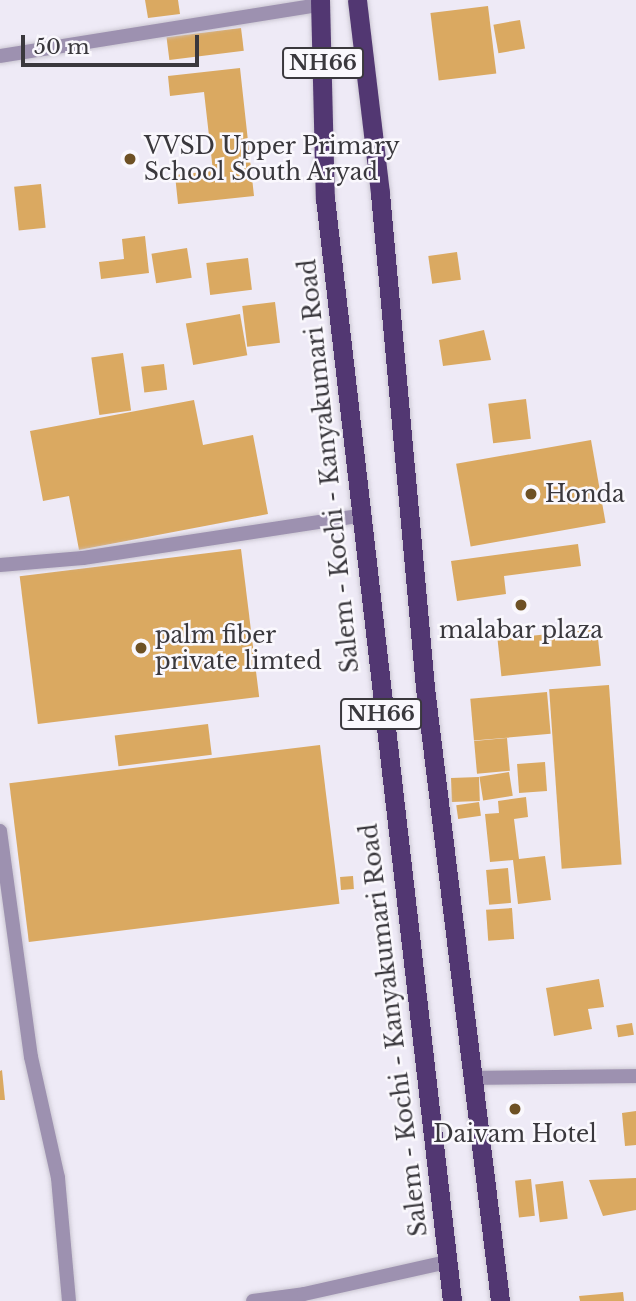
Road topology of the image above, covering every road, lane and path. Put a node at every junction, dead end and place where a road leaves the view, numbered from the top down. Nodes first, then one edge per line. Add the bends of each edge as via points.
1 (357, 0) edge
2 (320, 3) edge
3 (0, 57) edge
4 (359, 516) junction
5 (0, 565) edge
6 (0, 831) edge
7 (636, 1076) edge
8 (473, 1078) junction
9 (447, 1262) junction
10 (69, 1301) edge
11 (253, 1301) edge
12 (452, 1301) edge
13 (500, 1301) edge

1 - 8 highway, NH66 via 380,193 425,688
2 - 3 street
2 - 4 highway, Salem - Kochi - Kanyakumari Road / NH66 via 325,198
4 - 5 street via 82,558
4 - 9 highway, Salem - Kochi - Kanyakumari Road / NH66
6 - 10 street via 31,1057 58,1178
7 - 8 street
8 - 13 highway, NH66
9 - 11 street
9 - 12 highway, Salem - Kochi - Kanyakumari Road / NH66

